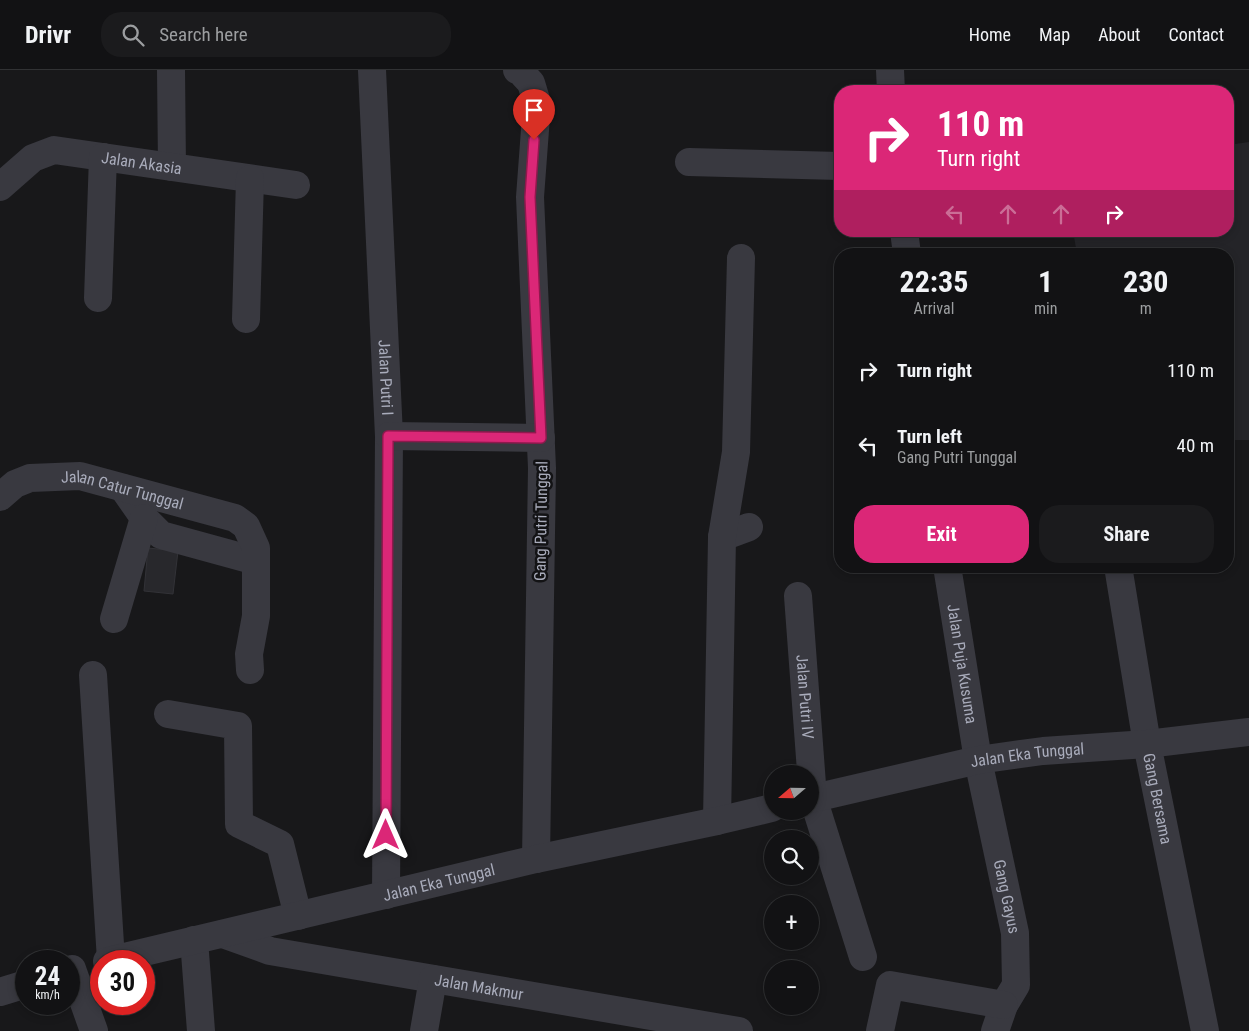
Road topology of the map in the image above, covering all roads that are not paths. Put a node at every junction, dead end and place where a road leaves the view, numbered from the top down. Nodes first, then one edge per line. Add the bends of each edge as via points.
1 (171, 70) edge
2 (372, 70) edge
3 (517, 70) edge
4 (890, 70) edge
5 (891, 85) edge
6 (103, 157) junction
7 (689, 162) dead end
8 (834, 166) edge
9 (172, 167) junction
10 (250, 179) junction
11 (296, 185) dead end
12 (0, 187) edge
13 (741, 258) dead end
14 (98, 298) dead end
15 (246, 319) dead end
16 (388, 436) junction
17 (541, 438) junction
18 (123, 488) junction
19 (0, 497) edge
20 (144, 518) junction
21 (749, 527) dead end
22 (722, 537) junction
23 (256, 561) junction
24 (948, 573) edge
25 (1119, 573) edge
26 (798, 596) dead end
27 (114, 619) dead end
28 (250, 670) dead end
29 (93, 675) dead end
30 (168, 714) dead end
31 (1249, 732) edge
32 (1147, 744) junction
33 (978, 760) junction
34 (810, 765) edge
35 (819, 797) edge
36 (764, 810) edge
37 (819, 820) edge
38 (717, 821) junction
39 (536, 859) junction
40 (386, 895) junction
41 (298, 916) junction
42 (223, 934) junction
43 (194, 940) junction
44 (106, 950) edge
45 (152, 950) edge
46 (863, 957) dead end
47 (433, 979) junction
48 (15, 987) edge
49 (0, 992) edge
50 (80, 995) edge
51 (1004, 1004) junction
52 (94, 1031) edge
53 (201, 1031) edge
54 (424, 1031) edge
55 (739, 1031) edge
56 (880, 1031) edge
57 (995, 1031) edge
58 (1205, 1031) edge

1 - 9 street
2 - 16 street, Jalan Putri I
3 - 17 street, Gang Putri Tunggal via 531,83 537,103 530,197
4 - 5 street
6 - 9 street, Jalan Akasia
6 - 12 street, Jalan Akasia via 54,150 33,158
6 - 14 street
7 - 8 street
9 - 10 street, Jalan Akasia
10 - 11 street, Jalan Akasia
10 - 15 street
13 - 22 street via 736,452
16 - 17 street
16 - 40 street, Jalan Putri I
17 - 39 street, Gang Putri Tunggal
18 - 19 street, Jalan Catur Tunggal via 80,476 30,478 15,484
18 - 20 street
18 - 23 street, Jalan Catur Tunggal via 235,518 246,526 256,548
20 - 23 street via 161,535
20 - 27 street
21 - 22 street
22 - 38 street
23 - 28 street via 256,616 249,654
24 - 33 street, Jalan Puja Kusuma
25 - 32 street, Gang Bersama
26 - 34 street, Jalan Putri IV
29 - 44 street
30 - 41 street via 238,726 239,824 280,844
31 - 32 street, Jalan Eka Tunggal
32 - 33 street, Jalan Eka Tunggal via 1043,751
32 - 58 street, Gang Bersama
33 - 35 street, Jalan Eka Tunggal
33 - 51 street, Gang Gayus via 1016,933 1016,985
36 - 38 street, Jalan Eka Tunggal
37 - 46 street, Jalan Putri IV
38 - 39 street, Jalan Eka Tunggal
39 - 40 street, Jalan Eka Tunggal
40 - 41 street, Jalan Eka Tunggal
41 - 42 street, Jalan Eka Tunggal
42 - 43 street, Jalan Eka Tunggal
42 - 47 street, Jalan Makmur via 270,950
43 - 45 street, Jalan Eka Tunggal
43 - 53 street
47 - 54 street
47 - 55 street, Jalan Makmur
48 - 49 street
50 - 52 street
51 - 56 street via 890,985
51 - 57 street, Gang Gayus

